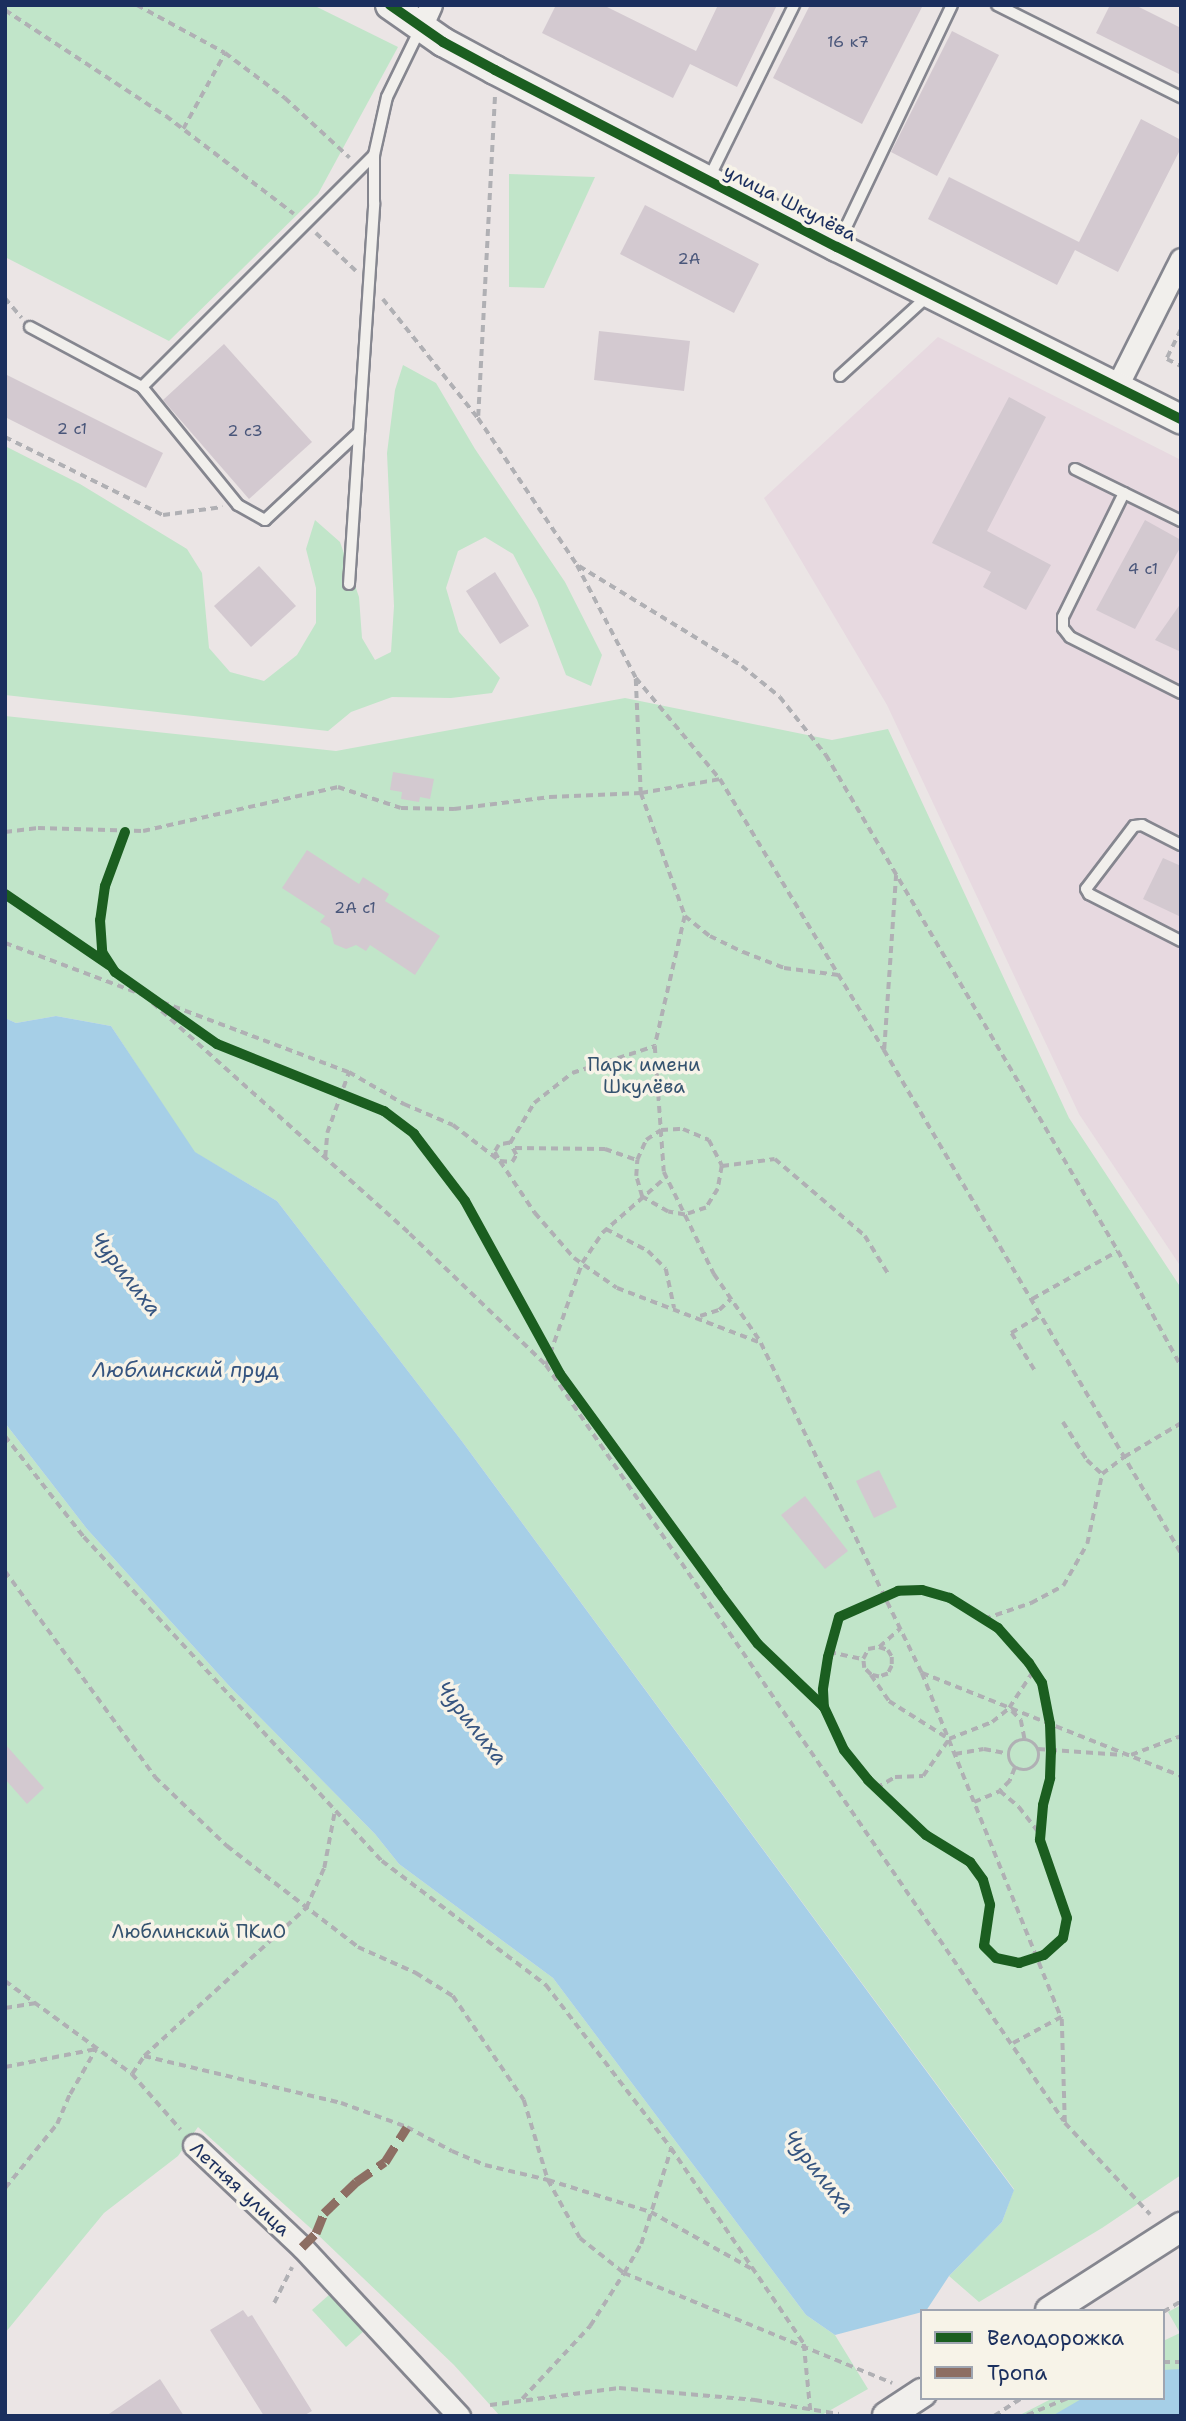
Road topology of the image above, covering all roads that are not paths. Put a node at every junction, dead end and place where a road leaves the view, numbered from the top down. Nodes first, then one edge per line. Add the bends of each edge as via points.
1 (390, 5) edge
2 (794, 5) edge
3 (952, 5) edge
4 (998, 5) edge
5 (426, 15) edge
6 (1181, 97) edge
7 (374, 155) junction
8 (707, 180) junction
9 (837, 247) junction
10 (1181, 259) edge
11 (930, 294) junction
12 (30, 327) road end
13 (840, 376) dead end
14 (1117, 386) junction
15 (142, 387) junction
16 (1181, 419) edge
17 (359, 432) junction
18 (1075, 468) dead end
19 (1124, 493) junction
20 (1181, 521) edge
21 (349, 584) dead end
22 (1181, 692) edge
23 (1181, 845) edge
24 (1181, 941) edge
25 (194, 2145) road end
26 (1181, 2227) edge
27 (1053, 2309) edge
28 (920, 2394) edge
29 (459, 2416) edge
30 (887, 2416) edge

1 - 5 street, улица Шкулёва
2 - 8 lane
3 - 9 lane
4 - 6 lane
5 - 7 lane via 387,97
5 - 8 street, улица Шкулёва via 443,42
7 - 15 lane
7 - 17 lane
8 - 9 street, улица Шкулёва
9 - 11 street, улица Шкулёва
10 - 14 street
11 - 13 lane
11 - 14 street, улица Шкулёва
12 - 15 lane
14 - 16 street, улица Шкулёва
15 - 17 lane via 238,505 265,520
17 - 21 lane
18 - 19 lane
19 - 20 lane
19 - 22 lane via 1063,617 1063,628 1070,637
23 - 24 lane via 1142,825 1134,826 1086,889
25 - 29 street, Летняя улица via 302,2247
26 - 27 street
28 - 30 street

